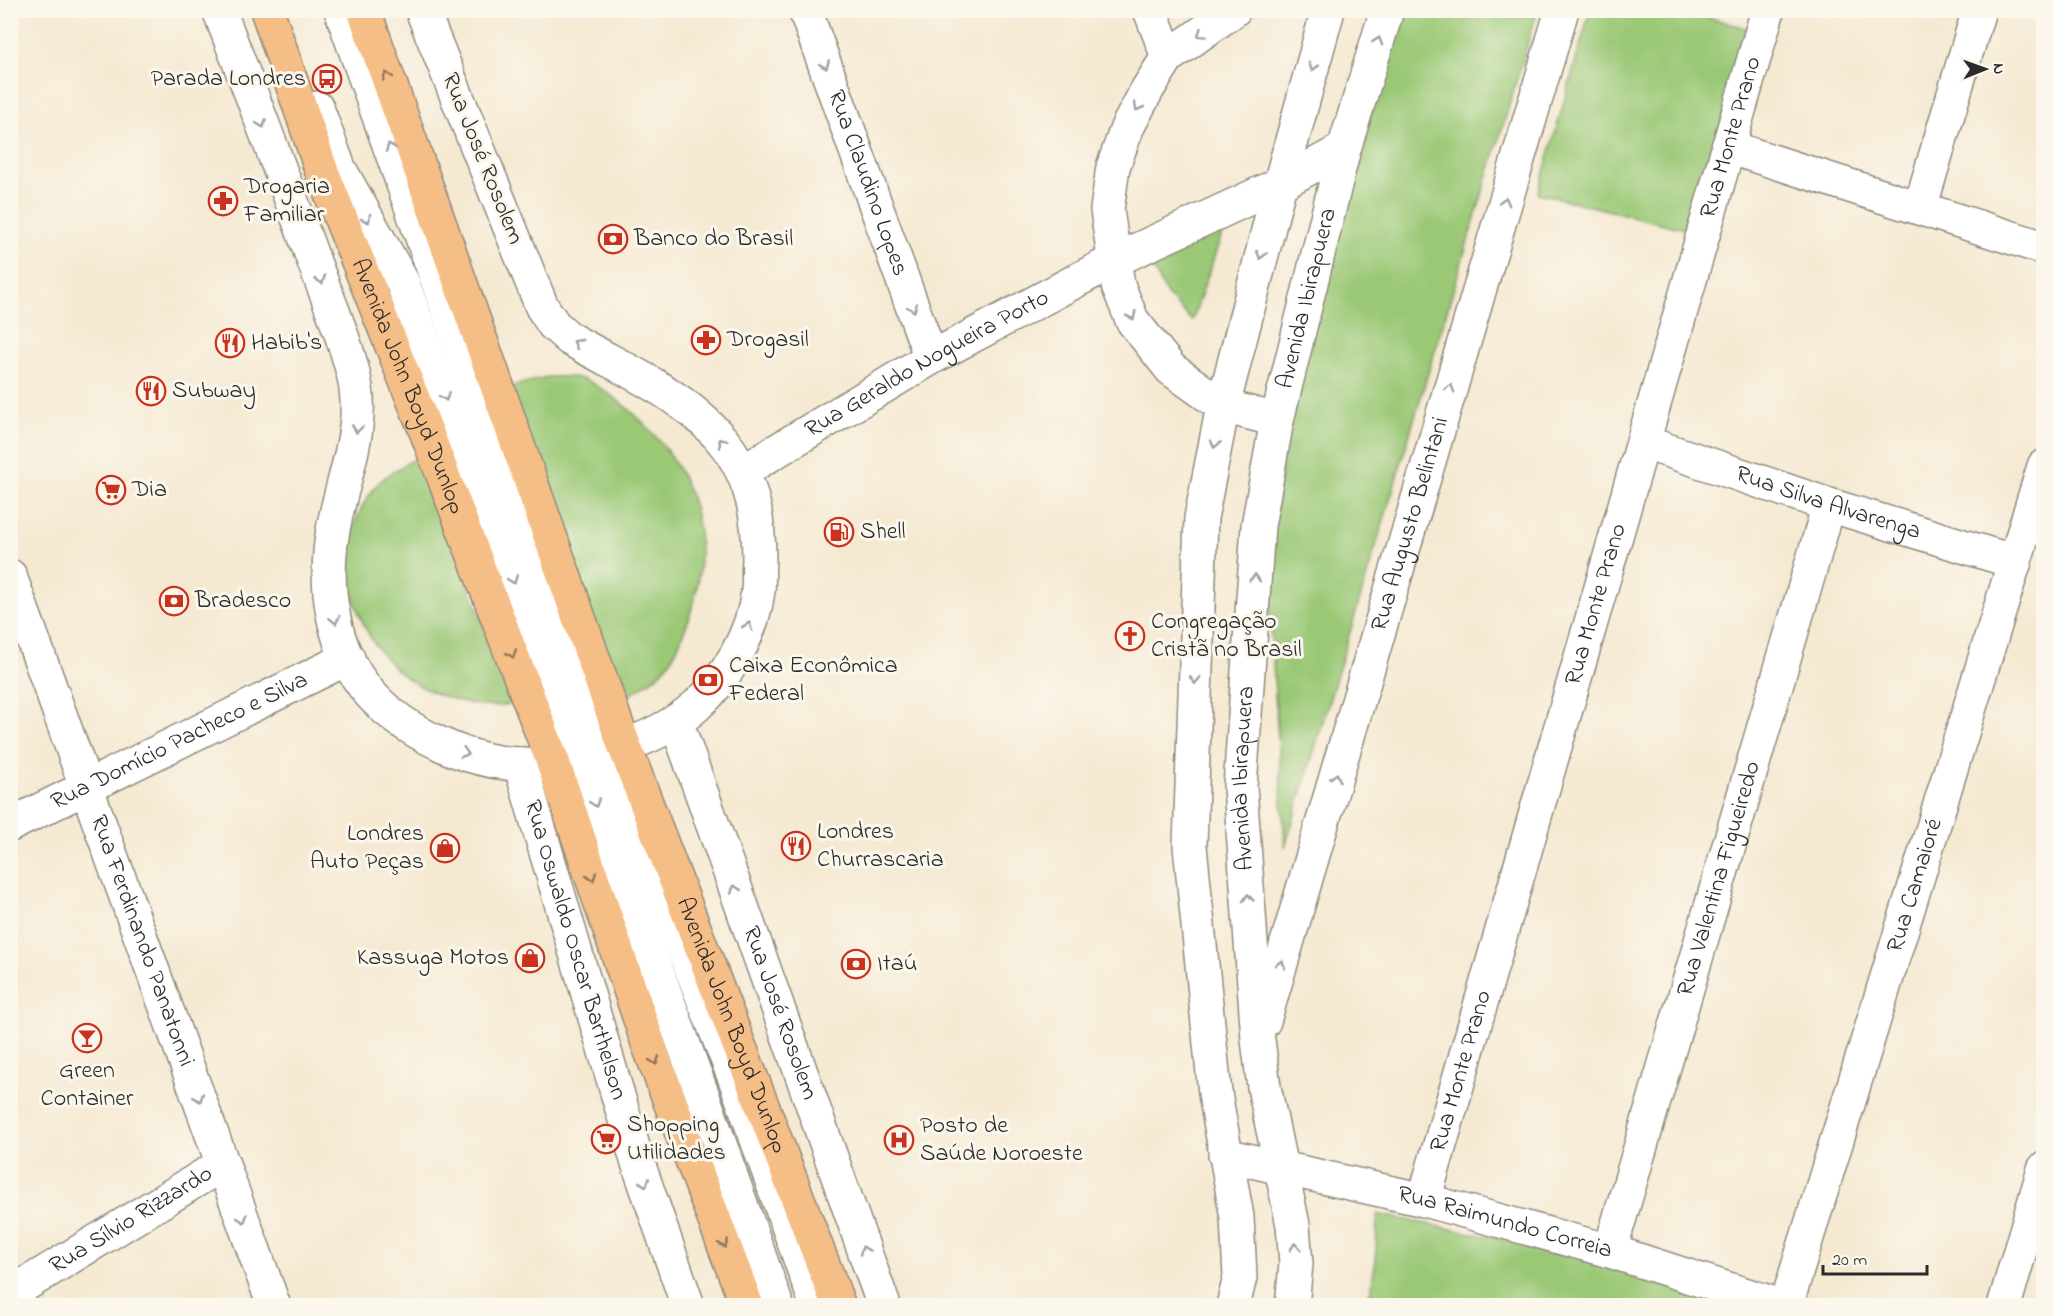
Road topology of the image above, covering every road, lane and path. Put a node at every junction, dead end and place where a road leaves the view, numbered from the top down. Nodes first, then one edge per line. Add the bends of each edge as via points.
1 (219, 10) edge
2 (267, 10) edge
3 (281, 10) edge
4 (341, 10) edge
5 (364, 10) edge
6 (422, 10) edge
7 (805, 10) edge
8 (1150, 10) edge
9 (1234, 10) edge
10 (1328, 10) edge
11 (1387, 10) edge
12 (1562, 10) edge
13 (1768, 10) edge
14 (1979, 10) edge
15 (1168, 57) junction
16 (1728, 147) junction
17 (1344, 149) junction
18 (1280, 184) junction
19 (1920, 208) junction
20 (2043, 248) edge
21 (1115, 260) junction
22 (542, 307) joint
23 (931, 358) junction
24 (1223, 406) junction
25 (1277, 420) junction
26 (1643, 442) junction
27 (2043, 465) edge
28 (743, 471) junction
29 (1829, 505) junction
30 (2015, 562) junction
31 (10, 576) edge
32 (348, 658) junction
33 (676, 721) junction
34 (590, 754) junction
35 (520, 764) junction
36 (88, 786) junction
37 (10, 825) edge
38 (1258, 1040) junction
39 (1226, 1155) junction
40 (223, 1164) junction
41 (1280, 1168) junction
42 (2043, 1169) edge
43 (1424, 1200) junction
44 (1610, 1251) junction
45 (10, 1294) edge
46 (274, 1305) edge
47 (688, 1305) edge
48 (747, 1305) edge
49 (777, 1305) edge
50 (817, 1305) edge
51 (839, 1305) edge
52 (884, 1305) edge
53 (1233, 1305) edge
54 (1292, 1305) edge
55 (1781, 1305) edge
56 (1786, 1305) edge
57 (2004, 1305) edge

1 -> 32 street, Avenida John Boyd Dunlop via 301,225 358,394 355,441 328,565 336,627
2 -> 34 main road, Avenida John Boyd Dunlop via 321,169 422,420
3 -> 34 street via 339,168 402,281
34 -> 4 street
34 -> 5 main road, Avenida John Boyd Dunlop
6 - 22 street, Rua José Rosolem
7 -> 23 street, Rua Claudino Lopes
8 - 15 street
9 -> 15 street
10 -> 18 street
17 -> 11 street, Avenida Ibirapuera
38 -> 12 street, Rua Augusto Belintani
13 - 16 street, Rua Monte Prano
14 - 19 street
15 -> 21 street via 1127,128 1113,168 1107,210
16 - 19 street
16 - 26 street, Rua Monte Prano
17 - 18 street, Rua Geraldo Nogueira Porto
17 - 25 street, Avenida Ibirapuera
18 - 21 street, Rua Geraldo Nogueira Porto
18 -> 24 street
19 - 20 street
21 - 23 street, Rua Geraldo Nogueira Porto
21 -> 24 street via 1132,320 1171,369
28 -> 22 street, Avenida John Boyd Dunlop via 730,450 680,401 570,339 554,326
23 - 28 street, Rua Geraldo Nogueira Porto
24 - 25 street
24 -> 39 street via 1201,518 1190,846 1215,1093
38 -> 25 street, Avenida Ibirapuera via 1240,787 1258,526
26 - 29 street, Rua Silva Alvarenga
26 - 43 street, Rua Monte Prano
27 - 30 street, Rua Camaioré
33 -> 28 street, Avenida John Boyd Dunlop via 698,704 725,671 741,645 758,593 759,531
29 - 30 street, Rua Silva Alvarenga
29 - 44 street, Rua Valentina Figueiredo
30 - 56 street, Rua Camaioré
31 - 36 street, Rua Ferdinando Panatonni
32 -> 35 street, Avenida John Boyd Dunlop via 378,703 399,719 465,754
32 - 36 street, Rua Domício Pacheco e Silva
33 - 34 street, Avenida John Boyd Dunlop
52 -> 33 street, Rua José Rosolem
34 - 35 street, Avenida John Boyd Dunlop
34 -> 48 main road, Avenida John Boyd Dunlop via 649,1046
34 -> 49 street
34 - 50 street via 735,1079
34 - 51 main road, Avenida John Boyd Dunlop
35 -> 47 street, Rua Oswaldo Oscar Barthelson via 637,1160
36 - 37 street, Rua Domício Pacheco e Silva
36 -> 40 street, Rua Ferdinando Panatonni
38 - 41 street, Avenida Ibirapuera
39 - 41 street, Rua Raimundo Correia
39 - 53 street via 1238,1227 1240,1277
40 - 45 street, Rua Sílvio Rizzardo
40 -> 46 street, Rua Ferdinando Panatonni
41 - 43 street, Rua Raimundo Correia
54 -> 41 street, Avenida Ibirapuera via 1296,1264 1293,1225
42 - 57 street
43 - 44 street, Rua Raimundo Correia
44 - 55 street, Rua Raimundo Correia

